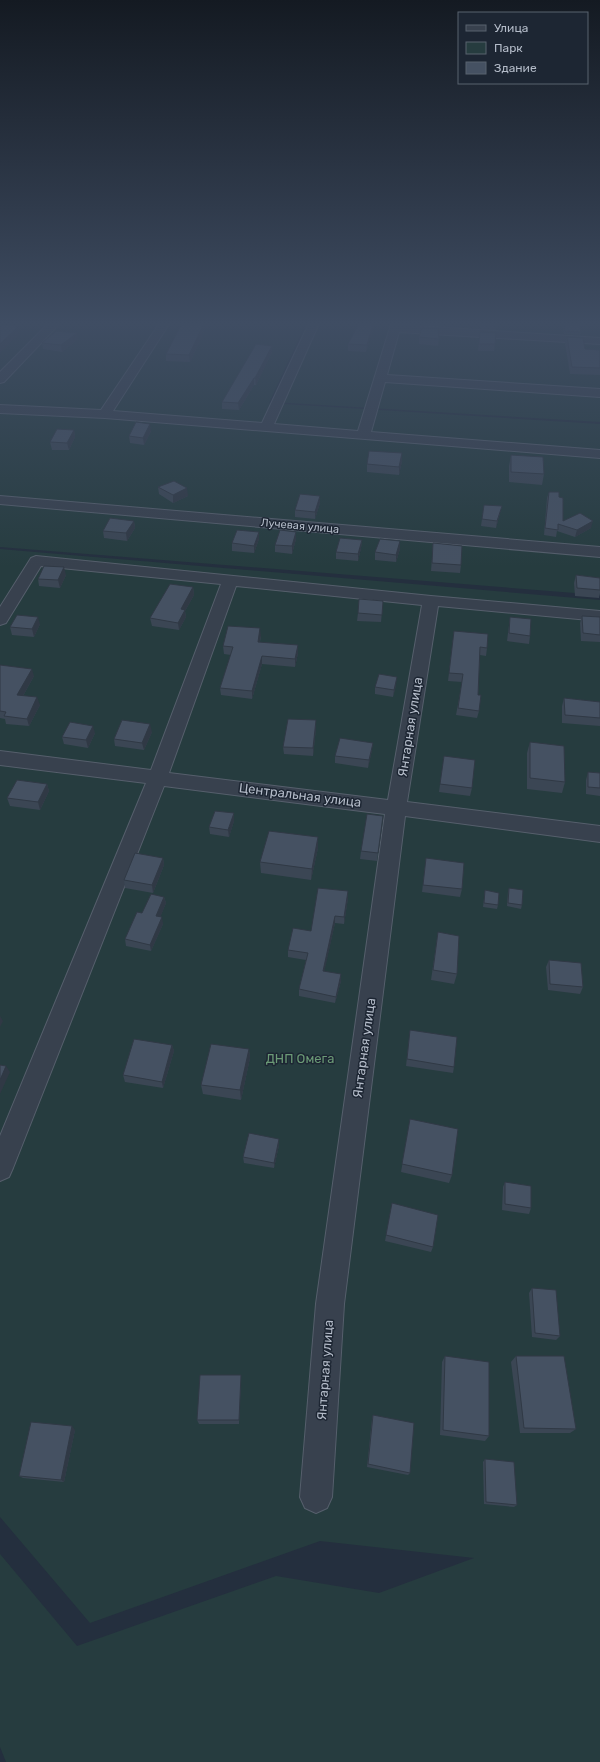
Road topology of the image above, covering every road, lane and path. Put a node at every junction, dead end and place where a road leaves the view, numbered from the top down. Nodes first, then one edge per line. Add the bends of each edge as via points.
1 (112, 403) edge
2 (277, 403) edge
3 (373, 403) edge
4 (0, 409) edge
5 (105, 414) junction
6 (266, 427) junction
7 (363, 435) junction
8 (600, 454) edge
9 (0, 500) edge
10 (600, 552) edge
11 (230, 580) junction
12 (431, 601) junction
13 (600, 616) edge
14 (0, 620) edge
15 (0, 758) edge
16 (158, 777) junction
17 (396, 808) junction
18 (600, 834) edge
19 (0, 1168) edge
20 (316, 1497) dead end

1 - 5 street
2 - 6 street
3 - 7 street
4 - 5 street
5 - 6 street
6 - 7 street
7 - 8 street
9 - 10 street, Лучевая улица
11 - 12 street
11 - 14 street via 36,560
11 - 16 street
12 - 13 street
12 - 17 street, Янтарная улица
15 - 16 street, Центральная улица
16 - 17 street, Центральная улица
16 - 19 street
17 - 18 street, Центральная улица
17 - 20 street, Янтарная улица via 330,1304

